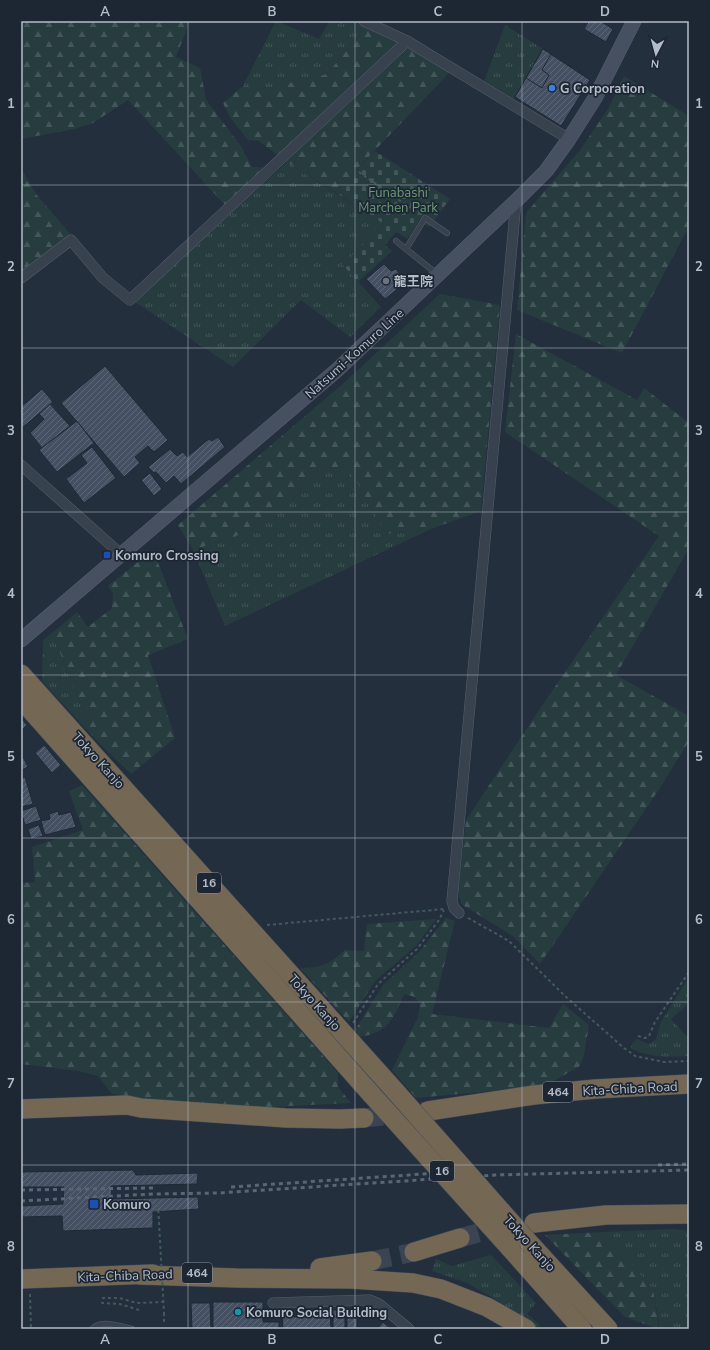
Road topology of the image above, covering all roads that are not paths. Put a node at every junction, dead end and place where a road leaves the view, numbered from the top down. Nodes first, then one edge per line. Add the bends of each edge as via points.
1 (364, 21) edge
2 (634, 21) edge
3 (407, 41) junction
4 (569, 139) junction
5 (516, 201) junction
6 (447, 233) dead end
7 (396, 241) dead end
8 (406, 249) junction
9 (438, 275) junction
10 (21, 278) edge
11 (21, 465) edge
12 (122, 555) junction
13 (21, 640) edge
14 (21, 674) edge
15 (21, 699) edge
16 (452, 910) road end
17 (689, 1084) edge
18 (21, 1108) edge
19 (428, 1111) tunnel mouth
20 (364, 1118) tunnel mouth
21 (689, 1214) edge
22 (689, 1227) edge
23 (460, 1238) tunnel mouth
24 (504, 1249) junction
25 (414, 1252) tunnel mouth
26 (372, 1261) tunnel mouth
27 (547, 1262) junction
28 (140, 1275) junction
29 (26, 1286) edge
30 (273, 1303) dead end
31 (92, 1329) edge
32 (132, 1329) edge
33 (409, 1329) edge
34 (526, 1329) edge
35 (569, 1329) edge
36 (582, 1329) edge
37 (608, 1329) edge
38 (619, 1329) edge

1 - 3 street
2 - 4 main road, Natsumi-Komuro Line via 595,98
3 - 4 street
3 - 10 street via 130,300 103,278 71,240
4 - 5 main road, Natsumi-Komuro Line via 546,170
5 - 9 main road, Natsumi-Komuro Line
5 - 16 street
6 - 8 lane via 425,218
7 - 8 lane
8 - 9 lane
9 - 12 main road, Natsumi-Komuro Line via 337,370
11 - 12 street
12 - 13 main road, Natsumi-Komuro Line
14 - 27 highway, Tokyo Kanjo / 16, bridge
15 - 24 highway, Tokyo Kanjo / 16, bridge via 330,1046 369,1095
17 - 19 highway, Kita-Chiba Road / 464 via 534,1095
18 - 20 highway via 127,1105 286,1118
21 - 22 highway via 606,1215 534,1223
23 - 25 highway
24 - 35 highway
24 - 36 highway, Tokyo Kanjo / 16
26 - 28 highway, Kita-Chiba Road / 464 via 304,1269
27 - 37 highway, Tokyo Kanjo / 16
27 - 38 highway via 573,1277
28 - 29 highway, Kita-Chiba Road / 464
28 - 34 highway via 351,1279 413,1284 441,1289 487,1306
30 - 33 street via 370,1300 379,1304
31 - 32 lane via 96,1325 104,1324

